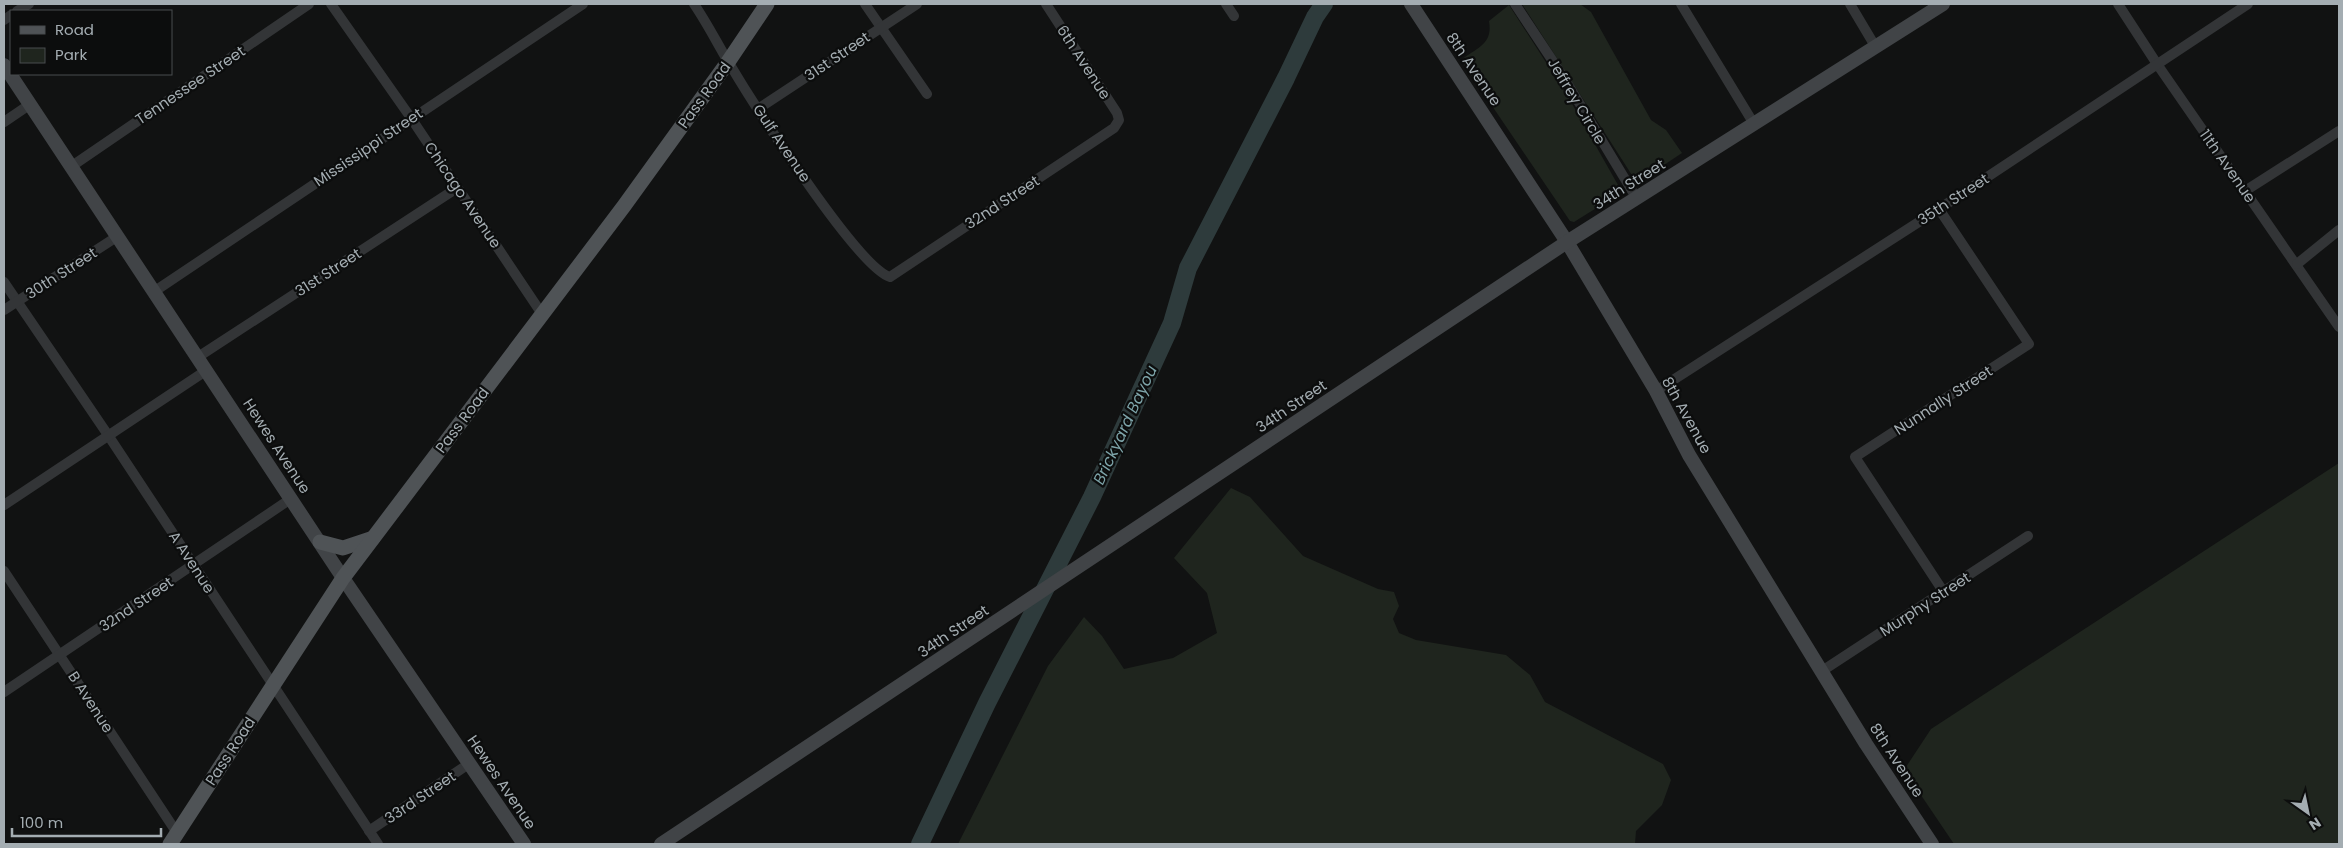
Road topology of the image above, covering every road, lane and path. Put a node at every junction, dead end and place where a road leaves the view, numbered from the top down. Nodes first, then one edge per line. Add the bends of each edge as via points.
1 (309, 4) edge
2 (330, 4) edge
3 (583, 4) edge
4 (694, 4) edge
5 (766, 4) edge
6 (865, 4) edge
7 (917, 4) edge
8 (1046, 4) edge
9 (1226, 4) edge
10 (1411, 4) edge
11 (1516, 4) edge
12 (1681, 4) edge
13 (1850, 4) edge
14 (1944, 4) edge
15 (2118, 4) edge
16 (2248, 4) edge
17 (1234, 16) dead end
18 (881, 27) junction
19 (1875, 46) junction
20 (728, 62) junction
21 (2157, 64) junction
22 (10, 75) edge
23 (927, 94) dead end
24 (29, 105) junction
25 (758, 109) junction
26 (411, 118) junction
27 (1119, 120) joint
28 (4, 122) edge
29 (1754, 124) junction
30 (2339, 131) edge
31 (72, 166) junction
32 (457, 188) junction
33 (2245, 191) junction
34 (1636, 199) junction
35 (1939, 209) junction
36 (2339, 230) edge
37 (118, 236) junction
38 (1567, 242) junction
39 (2297, 264) junction
40 (882, 274) joint
41 (4, 282) edge
42 (155, 291) junction
43 (17, 301) junction
44 (4, 310) edge
45 (542, 314) junction
46 (2339, 327) edge
47 (198, 357) junction
48 (207, 370) junction
49 (1656, 391) junction
50 (108, 435) junction
51 (292, 498) junction
52 (4, 505) edge
53 (2028, 536) dead end
54 (374, 538) junction
55 (320, 542) junction
56 (194, 565) junction
57 (4, 571) edge
58 (344, 578) junction
59 (1943, 591) junction
60 (60, 655) junction
61 (1822, 671) junction
62 (272, 685) junction
63 (4, 692) edge
64 (470, 763) junction
65 (369, 831) junction
66 (174, 839) edge
67 (378, 844) edge
68 (524, 844) edge
69 (661, 844) edge
70 (1932, 844) edge

1 - 31 street, Tennessee Street
2 - 26 street, Chicago Avenue
3 - 26 street, Mississippi Street
4 - 20 street, Gulf Avenue
5 - 20 main road, Pass Road
6 - 18 street
7 - 18 street, 31st Street
8 - 27 street, 6th Avenue
9 - 17 street
10 - 38 street, 8th Avenue
11 - 34 street, Jeffrey Circle
12 - 29 street
13 - 19 street
14 - 19 street, 34th Street
15 - 21 street, 11th Avenue
16 - 21 street, 35th Street
18 - 23 street
18 - 25 street, 31st Street
19 - 29 street, 34th Street
20 - 25 street, Gulf Avenue
20 - 45 main road, Pass Road
21 - 33 street, 11th Avenue
21 - 35 street, 35th Street
22 - 24 street, Hewes Avenue
24 - 28 street
24 - 31 street, Hewes Avenue
25 - 40 street, Gulf Avenue via 837,225
26 - 32 street, Chicago Avenue
26 - 42 street, Mississippi Street
27 - 40 street, 32nd Street via 1114,128 890,277
29 - 34 street, 34th Street
30 - 33 street
31 - 37 street, Hewes Avenue
32 - 45 street, Chicago Avenue
32 - 47 street, 31st Street
33 - 39 street, 11th Avenue
34 - 38 street, 34th Street
35 - 49 street, 35th Street
35 - 59 street, Nunnally Street via 2029,344 1855,458
36 - 39 street
37 - 42 street, Hewes Avenue
37 - 43 street, 30th Street
38 - 49 street, 8th Avenue
38 - 69 street, 34th Street
39 - 46 street, 11th Avenue
41 - 43 street, A Avenue
42 - 47 street, Hewes Avenue
43 - 44 street, 30th Street
43 - 50 street, A Avenue
45 - 54 main road, Pass Road
47 - 48 street, Hewes Avenue
48 - 50 street
48 - 51 street, Hewes Avenue
49 - 61 street, 8th Avenue via 1689,455
50 - 52 street
50 - 56 street, A Avenue
51 - 55 street, Hewes Avenue
51 - 56 street, 32nd Street
53 - 59 street, Murphy Street
54 - 55 main road via 343,548
54 - 58 main road, Pass Road
55 - 58 street, Hewes Avenue
56 - 60 street, 32nd Street
56 - 62 street, A Avenue
57 - 60 street, B Avenue
58 - 62 main road, Pass Road
58 - 64 street, Hewes Avenue
59 - 61 street, Murphy Street
60 - 63 street, 32nd Street
60 - 66 street, B Avenue
61 - 70 street, 8th Avenue
62 - 65 street, A Avenue
62 - 66 main road, Pass Road
64 - 65 street, 33rd Street
64 - 68 street, Hewes Avenue
65 - 67 street, A Avenue

